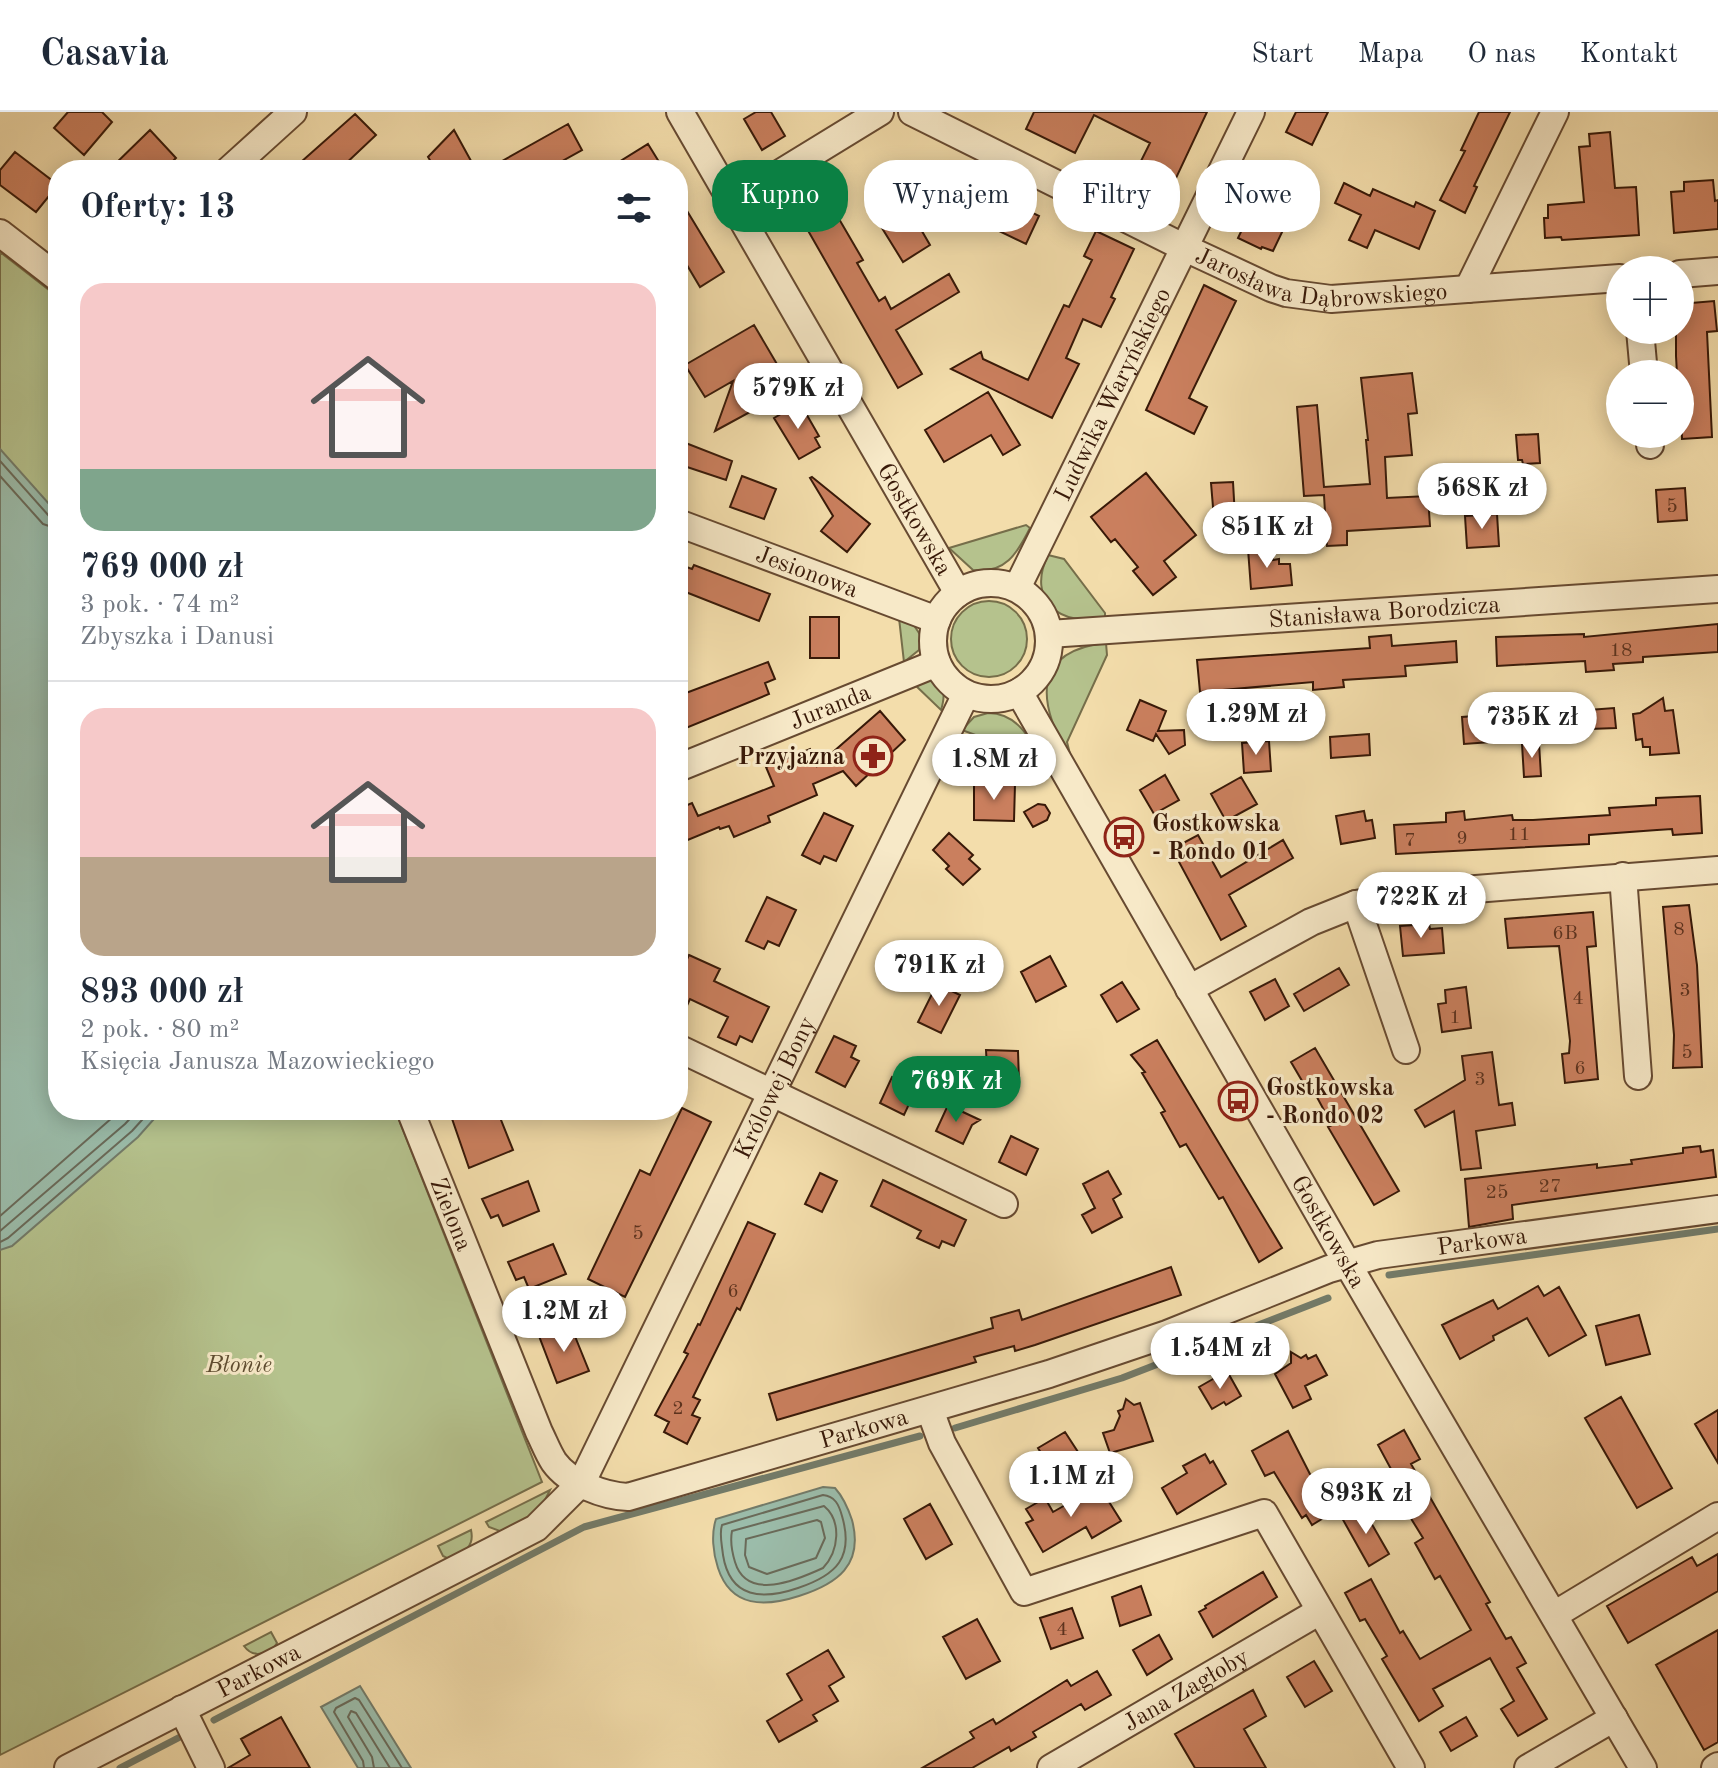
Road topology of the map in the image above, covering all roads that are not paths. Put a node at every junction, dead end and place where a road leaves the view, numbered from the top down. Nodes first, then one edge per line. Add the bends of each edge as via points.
1 (293, 112) edge
2 (680, 112) edge
3 (880, 112) edge
4 (912, 112) edge
5 (1251, 112) edge
6 (1555, 112) edge
7 (948, 119) edge
8 (240, 160) edge
9 (802, 160) edge
10 (712, 166) edge
11 (750, 232) edge
12 (0, 233) edge
13 (1185, 248) junction
14 (48, 270) edge
15 (1718, 271) edge
16 (1694, 273) edge
17 (1606, 279) edge
18 (1468, 289) junction
19 (688, 527) edge
20 (1017, 588) junction
21 (1718, 589) edge
22 (958, 593) junction
23 (937, 620) junction
24 (1049, 634) junction
25 (937, 663) junction
26 (1019, 692) junction
27 (966, 694) junction
28 (688, 764) edge
29 (1718, 870) edge
30 (1623, 876) junction
31 (1356, 904) junction
32 (1189, 989) junction
33 (1406, 1050) dead end
34 (688, 1053) edge
35 (1638, 1076) dead end
36 (771, 1093) junction
37 (414, 1120) edge
38 (1004, 1204) dead end
39 (1718, 1209) edge
40 (1347, 1263) junction
41 (930, 1410) junction
42 (582, 1482) junction
43 (1718, 1516) edge
44 (1320, 1611) junction
45 (1554, 1615) junction
46 (182, 1709) junction
47 (1614, 1718) junction
48 (68, 1768) edge
49 (211, 1768) edge
50 (1051, 1768) edge
51 (1411, 1768) edge
52 (1528, 1768) edge
53 (1643, 1768) edge

1 - 8 street
2 - 10 street, Gostkowska
3 - 9 street
4 - 7 street, Jarosława Dąbrowskiego
5 - 13 street, Ludwika Waryńskiego
6 - 18 street
7 - 13 street, Jarosława Dąbrowskiego
11 - 22 street, Gostkowska
12 - 14 street
13 - 18 street, Jarosława Dąbrowskiego via 1271,288 1308,297
13 - 20 street, Ludwika Waryńskiego
15 - 16 street
17 - 18 street, Jarosława Dąbrowskiego
19 - 23 street, Jesionowa
20 - 22 street via 993,582
20 - 24 street via 1033,600
21 - 24 street, Stanisława Borodzicza
22 - 23 street
23 - 25 street via 932,642
24 - 26 street via 1042,670
25 - 27 street
25 - 28 street, Juranda
26 - 27 street via 987,699
26 - 32 street, Gostkowska
27 - 36 street, Królowej Bony
29 - 30 street
30 - 31 street via 1412,894
30 - 35 street
31 - 32 street via 1311,922
31 - 33 street
32 - 40 street, Gostkowska
34 - 36 street
36 - 38 street
36 - 42 street, Królowej Bony
37 - 42 street, Zielona via 539,1432 555,1462
39 - 40 street, Parkowa
40 - 41 street, Parkowa via 1167,1334
40 - 45 street, Gostkowska
41 - 42 street, Parkowa via 628,1497 612,1497
41 - 44 street via 942,1443 1024,1592 1264,1513
42 - 46 street, Parkowa via 536,1528
43 - 45 street
44 - 50 street, Jana Zagłoby
44 - 51 street
45 - 47 street, Gostkowska
46 - 48 street, Parkowa
46 - 49 street
47 - 52 street
47 - 53 street, Gostkowska

